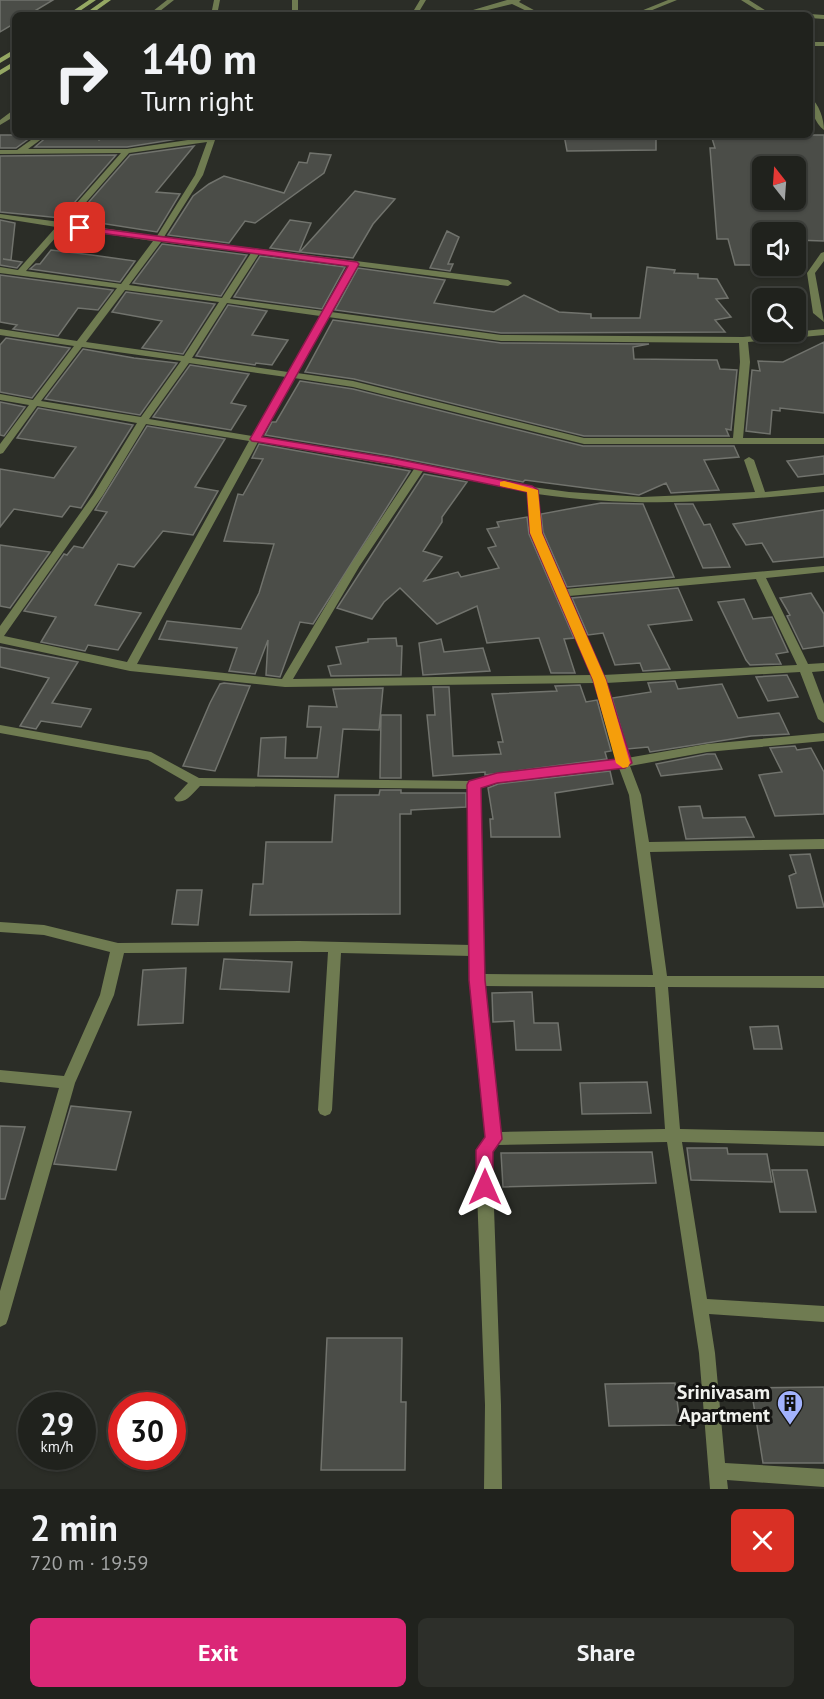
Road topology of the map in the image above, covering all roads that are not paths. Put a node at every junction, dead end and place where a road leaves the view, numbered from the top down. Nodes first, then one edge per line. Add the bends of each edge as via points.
1 (93, 0) edge
2 (108, 0) edge
3 (171, 0) edge
4 (674, 0) edge
5 (744, 0) edge
6 (514, 1) edge
7 (75, 12) edge
8 (90, 12) edge
9 (155, 12) edge
10 (471, 12) edge
11 (534, 12) edge
12 (642, 12) edge
13 (765, 12) edge
14 (813, 105) edge
15 (824, 127) edge
16 (39, 138) edge
17 (206, 138) edge
18 (212, 138) edge
19 (127, 151) junction
20 (0, 152) edge
21 (19, 152) junction
22 (0, 216) edge
23 (60, 226) junction
24 (159, 239) junction
25 (257, 251) junction
26 (824, 255) edge
27 (354, 264) junction
28 (0, 270) edge
29 (20, 273) junction
30 (508, 283) dead end
31 (121, 289) junction
32 (224, 303) junction
33 (323, 315) junction
34 (824, 319) edge
35 (0, 332) edge
36 (824, 332) edge
37 (81, 343) junction
38 (744, 344) junction
39 (187, 359) junction
40 (291, 375) junction
41 (0, 398) edge
42 (35, 403) junction
43 (143, 420) junction
44 (255, 439) junction
45 (738, 441) junction
46 (824, 441) edge
47 (0, 450) edge
48 (750, 460) dead end
49 (420, 467) junction
50 (824, 489) edge
51 (532, 490) junction
52 (761, 495) junction
53 (824, 569) edge
54 (760, 576) junction
55 (562, 593) junction
56 (0, 636) edge
57 (130, 667) junction
58 (824, 667) edge
59 (805, 669) junction
60 (599, 680) junction
61 (285, 683) junction
62 (824, 719) edge
63 (0, 729) edge
64 (824, 737) edge
65 (625, 763) junction
66 (197, 783) junction
67 (474, 785) junction
68 (180, 798) dead end
69 (824, 844) edge
70 (643, 847) junction
71 (0, 927) edge
72 (335, 947) junction
73 (118, 948) junction
74 (478, 951) junction
75 (660, 979) junction
76 (477, 980) junction
77 (824, 982) edge
78 (0, 1076) edge
79 (68, 1083) junction
80 (325, 1110) dead end
81 (673, 1135) junction
82 (494, 1139) junction
83 (824, 1139) edge
84 (699, 1306) junction
85 (824, 1314) edge
86 (0, 1318) edge
87 (716, 1471) junction
88 (824, 1478) edge
89 (493, 1489) edge
90 (719, 1489) edge

1 - 7 main road
2 - 8 main road
3 - 9 street
4 - 12 street
5 - 13 street
6 - 10 street
6 - 11 street
14 - 15 street
16 - 21 street
17 - 19 street
18 - 24 street via 206,158 180,208
19 - 21 street
19 - 23 street
20 - 21 street
22 - 23 street
23 - 24 street
23 - 29 street
24 - 25 street
24 - 31 street
25 - 27 street
25 - 32 street
26 - 34 street via 811,273 817,313
27 - 30 street
27 - 33 street
28 - 29 street
29 - 31 street
31 - 32 street
31 - 37 street
32 - 33 street
32 - 39 street
33 - 38 street via 501,338
33 - 40 street
35 - 37 street
36 - 38 street
37 - 39 street
37 - 42 street
38 - 45 street
39 - 40 street
39 - 43 street
40 - 44 street
40 - 45 street via 353,384 584,441
41 - 42 street
42 - 43 street
42 - 47 street
43 - 44 street
43 - 56 street via 98,495
44 - 49 street
44 - 57 street
45 - 46 street
48 - 52 street
49 - 51 street
49 - 61 street
50 - 52 street
51 - 52 street via 595,499 697,501
51 - 55 street via 536,533
53 - 54 street
54 - 55 street
54 - 59 street
55 - 60 street
56 - 57 street
57 - 61 street
58 - 59 street
59 - 60 street
59 - 62 street
60 - 61 street
60 - 65 street
63 - 66 street via 151,756
64 - 65 street via 707,748
65 - 67 street via 497,778
65 - 70 street via 635,795
66 - 67 street
66 - 68 street
67 - 74 street
69 - 70 street
70 - 75 street
71 - 73 street via 44,930
72 - 73 street
72 - 74 street
72 - 80 street
73 - 79 street via 106,995
74 - 76 street
75 - 76 street
75 - 77 street
75 - 81 street
76 - 82 street
78 - 79 street
79 - 86 street
81 - 82 street
81 - 83 street
81 - 84 street
82 - 89 street via 485,1150 484,1165
84 - 85 street
84 - 87 street via 707,1353
87 - 88 street
87 - 90 street

